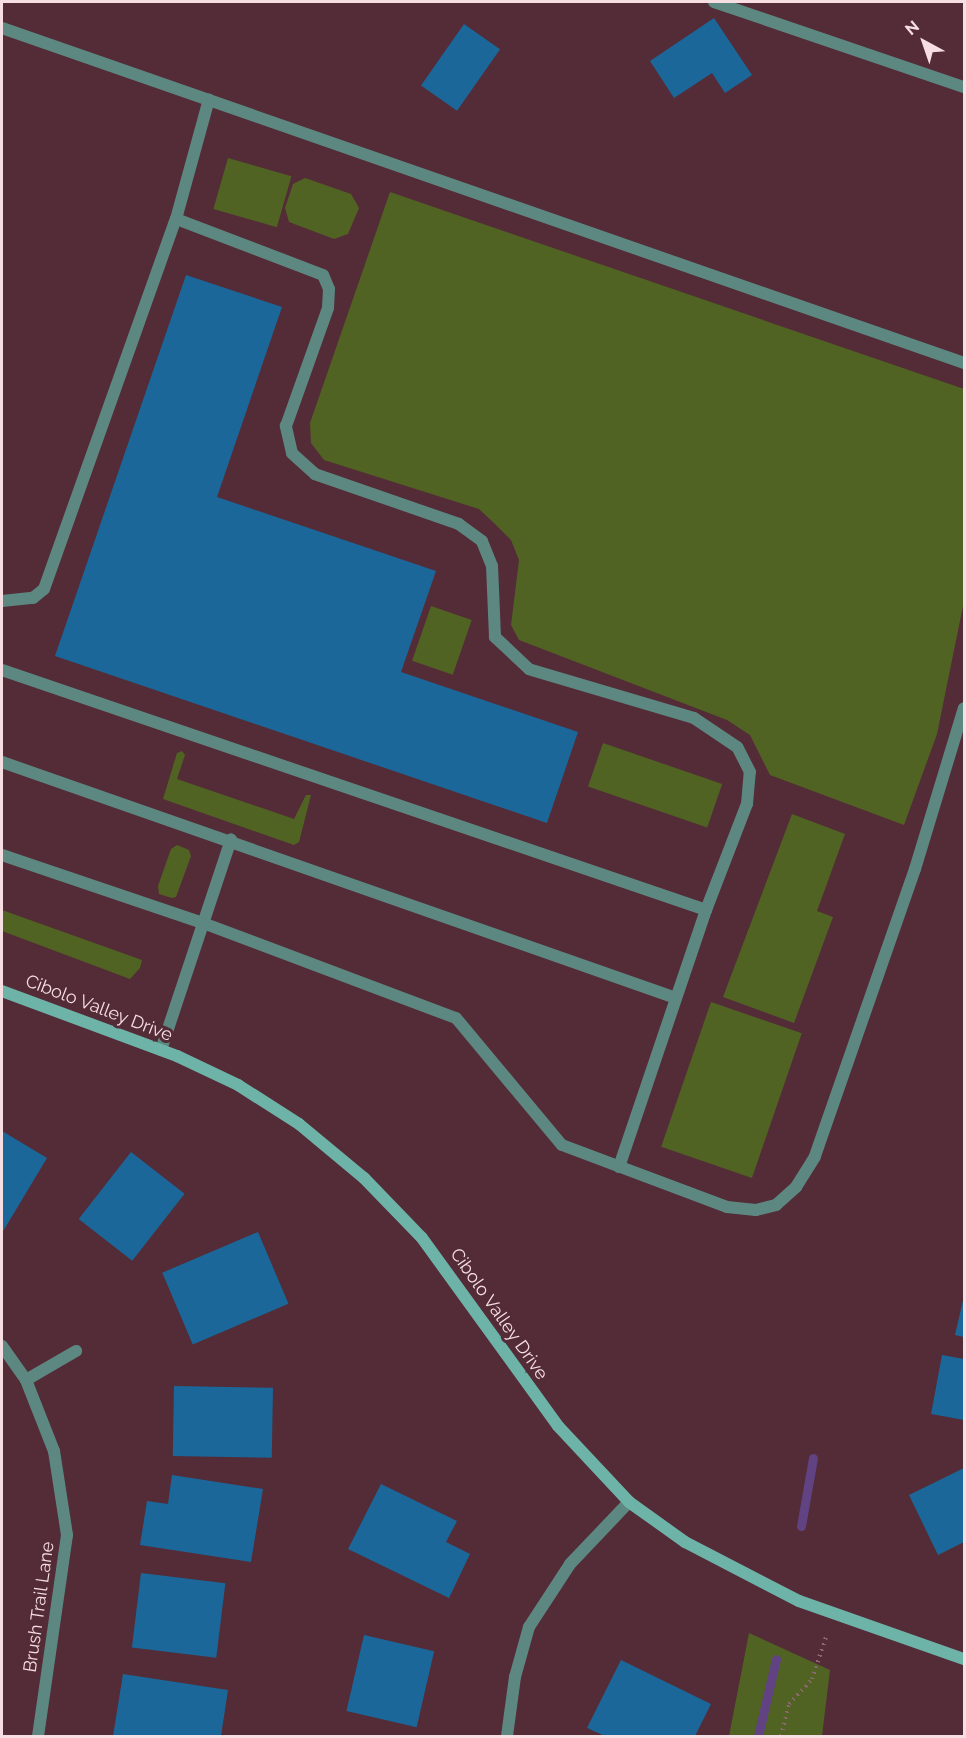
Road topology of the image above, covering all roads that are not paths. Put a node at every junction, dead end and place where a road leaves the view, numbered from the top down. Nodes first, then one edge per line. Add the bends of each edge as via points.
1 (714, 2) edge
2 (2, 28) edge
3 (964, 87) edge
4 (209, 99) junction
5 (176, 219) junction
6 (964, 363) edge
7 (2, 601) edge
8 (2, 670) edge
9 (964, 708) edge
10 (2, 762) edge
11 (231, 839) junction
12 (2, 855) edge
13 (706, 910) junction
14 (203, 923) junction
15 (2, 991) edge
16 (676, 998) junction
17 (161, 1050) junction
18 (619, 1167) junction
19 (2, 1346) edge
20 (76, 1351) dead end
21 (26, 1380) junction
22 (629, 1502) junction
23 (964, 1659) edge
24 (38, 1737) edge
25 (507, 1737) edge

1 - 3 street
2 - 4 street
4 - 5 street
4 - 6 street
5 - 7 street via 44,589 33,598
5 - 13 street via 323,275 329,289 328,308 286,426 292,453 315,474 459,524 482,541 492,566 495,637 529,669 694,718 737,747 750,772 747,804
8 - 13 street
9 - 18 street via 915,869 818,1145 796,1187 776,1205 756,1210 727,1207
10 - 11 street
11 - 14 street
11 - 16 street
12 - 14 street
13 - 16 street
14 - 17 street
14 - 18 street via 456,1018 562,1145
15 - 17 main road, Cibolo Valley Drive
16 - 18 street
17 - 22 main road, Cibolo Valley Drive via 237,1085 299,1124 364,1178 422,1238 558,1426
19 - 21 street, Brush Trail Lane
20 - 21 street
21 - 24 street, Brush Trail Lane via 54,1451 68,1535
22 - 23 main road, Cibolo Valley Drive via 685,1542 739,1573 834,1614
22 - 25 street via 570,1564 529,1627 515,1677

